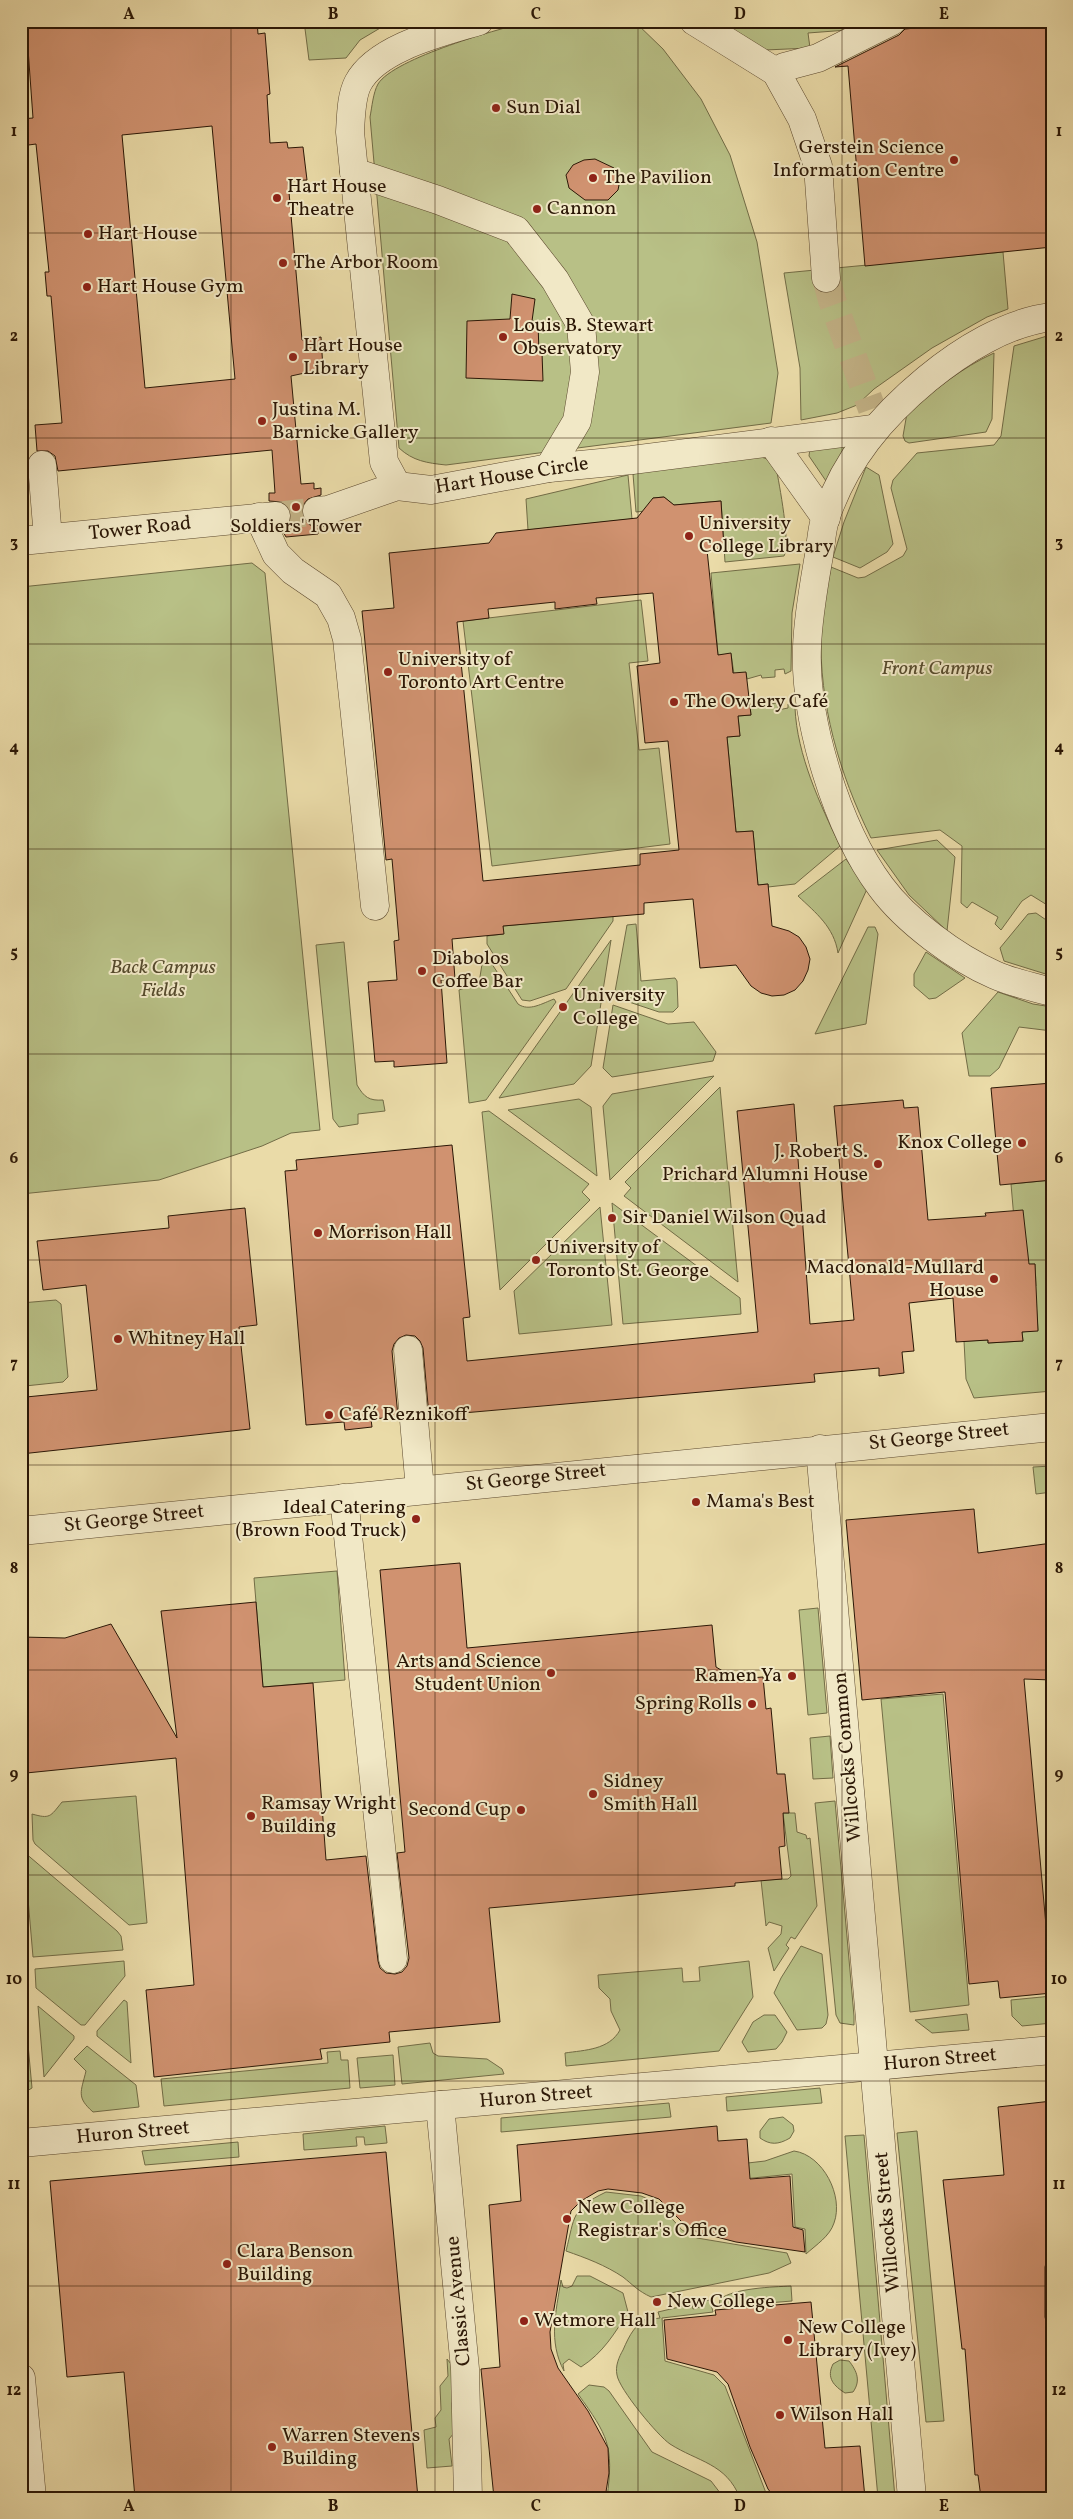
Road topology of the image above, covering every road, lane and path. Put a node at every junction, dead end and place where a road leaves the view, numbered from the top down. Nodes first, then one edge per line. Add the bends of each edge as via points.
1 (479, 21) edge
2 (694, 21) edge
3 (892, 21) edge
4 (776, 72) junction
5 (354, 172) junction
6 (826, 278) tunnel mouth
7 (1052, 317) edge
8 (873, 430) junction
9 (771, 442) junction
10 (42, 465) dead end
11 (549, 468) junction
12 (398, 486) junction
13 (317, 511) tunnel mouth
14 (826, 518) junction
15 (48, 538) junction
16 (21, 541) edge
17 (375, 906) dead end
18 (1052, 992) edge
19 (408, 1350) dead end
20 (1052, 1427) edge
21 (820, 1449) junction
22 (420, 1490) junction
23 (344, 1498) junction
24 (21, 1532) edge
25 (393, 1959) dead end
26 (1052, 2050) edge
27 (875, 2066) junction
28 (440, 2105) junction
29 (21, 2143) edge
30 (21, 2378) edge
31 (32, 2498) edge
32 (468, 2498) edge
33 (912, 2498) edge

1 - 5 street via 416,40 382,58 362,78 358,83 350,132
2 - 4 street
3 - 4 street via 818,58
4 - 6 street via 802,119 818,166
5 - 11 street via 516,230 555,280 581,325 585,372 577,421
5 - 12 street via 384,462
7 - 8 street via 1026,322 1002,332 948,362 901,401
8 - 9 street, Hart House Circle
8 - 14 street via 844,476
9 - 11 street, Hart House Circle
9 - 14 street
10 - 15 street
11 - 12 street, Hart House Circle via 431,490
12 - 13 street
14 - 18 street via 809,609 808,686 816,731 839,810 855,848 881,888 913,922 932,936 995,975
15 - 16 street, Tower Road
15 - 17 street, Tower Road via 268,517 276,554 293,571 328,595 341,618 347,639
19 - 22 street
20 - 21 street, St George Street
21 - 22 street, St George Street
21 - 27 street, Willcocks Common
22 - 23 street, St George Street
23 - 24 street, St George Street
23 - 25 street
26 - 27 street, Huron Street
27 - 28 street, Huron Street
27 - 33 street, Willcocks Street
28 - 29 street, Huron Street
28 - 32 street, Classic Avenue via 465,2369
30 - 31 street

